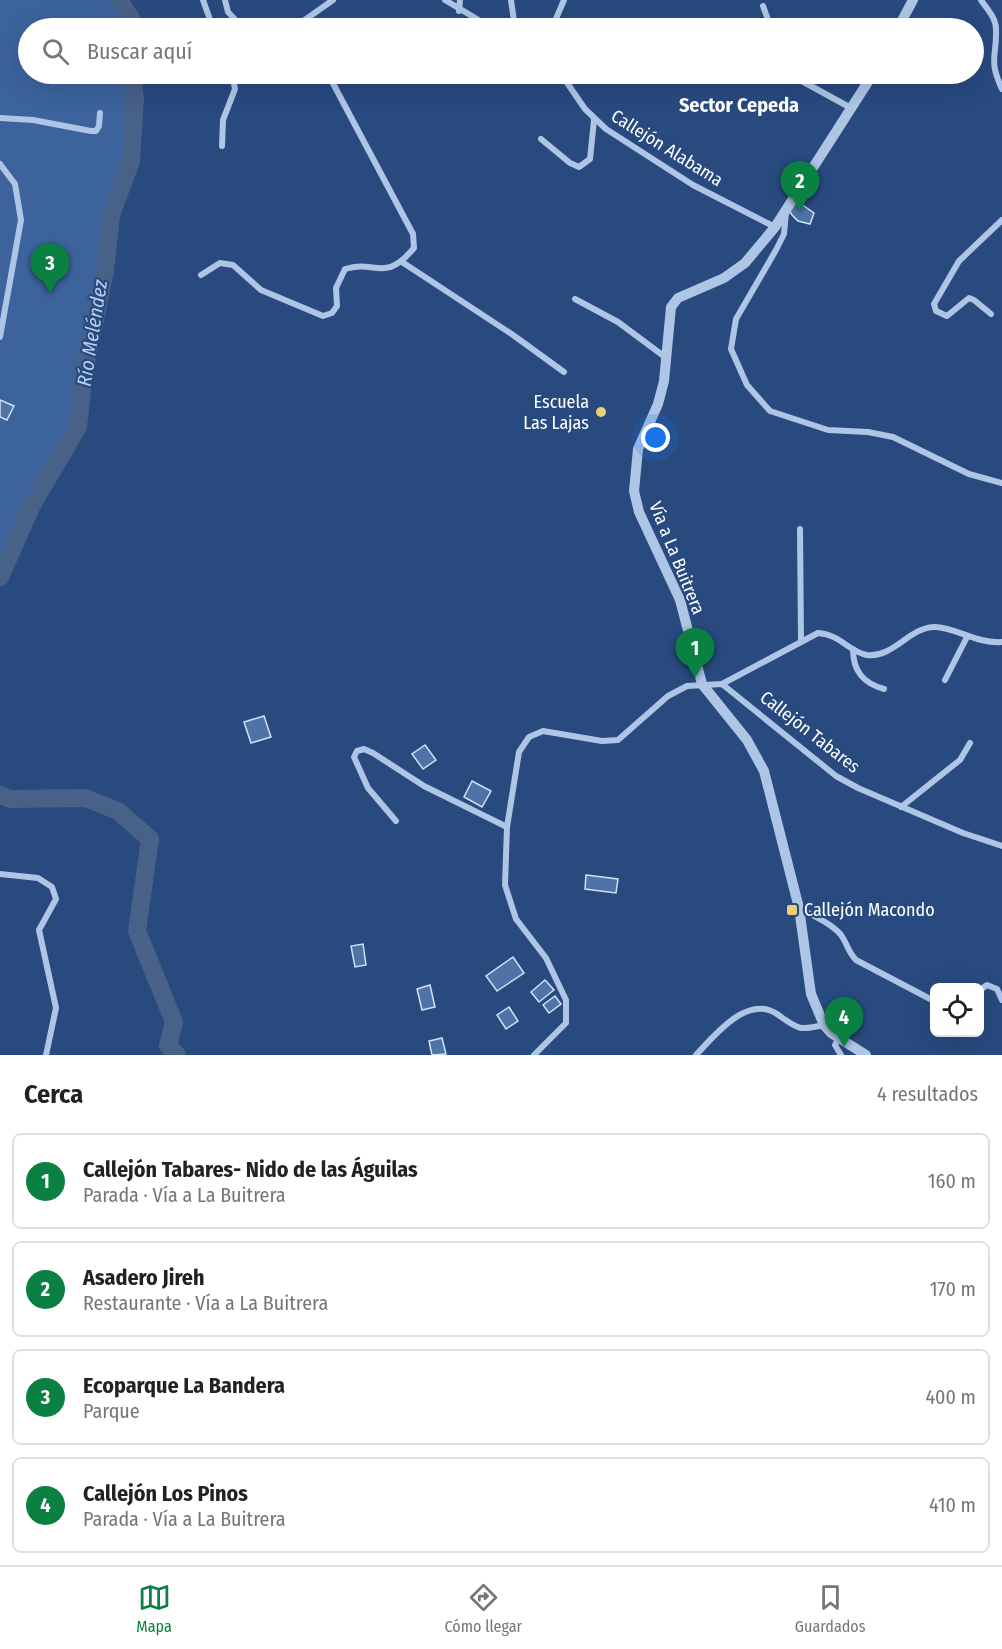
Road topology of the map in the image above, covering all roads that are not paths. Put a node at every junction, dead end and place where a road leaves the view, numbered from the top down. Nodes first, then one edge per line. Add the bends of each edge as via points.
1 (203, 0) edge
2 (225, 0) edge
3 (333, 0) edge
4 (445, 0) edge
5 (460, 0) edge
6 (511, 0) edge
7 (564, 0) edge
8 (913, 0) edge
9 (981, 0) edge
10 (764, 6) dead end
11 (459, 11) junction
12 (209, 18) edge
13 (234, 18) edge
14 (308, 18) edge
15 (473, 18) edge
16 (514, 18) edge
17 (556, 18) edge
18 (768, 18) edge
19 (903, 18) edge
20 (234, 84) edge
21 (333, 84) edge
22 (568, 84) edge
23 (807, 84) edge
24 (867, 84) edge
25 (1002, 89) edge
26 (851, 108) junction
27 (100, 113) dead end
28 (0, 118) edge
29 (594, 120) junction
30 (541, 139) dead end
31 (222, 146) dead end
32 (0, 164) edge
33 (786, 208) junction
34 (1002, 220) edge
35 (775, 227) junction
36 (402, 262) junction
37 (201, 275) dead end
38 (575, 299) dead end
39 (991, 314) dead end
40 (0, 337) edge
41 (666, 357) junction
42 (564, 372) dead end
43 (1002, 483) edge
44 (800, 529) dead end
45 (967, 637) junction
46 (801, 641) junction
47 (1002, 642) edge
48 (853, 649) junction
49 (945, 680) dead end
50 (702, 684) junction
51 (722, 684) junction
52 (884, 689) dead end
53 (970, 743) dead end
54 (901, 807) junction
55 (396, 820) dead end
56 (507, 827) junction
57 (1002, 846) edge
58 (0, 874) edge
59 (799, 908) junction
60 (984, 987) edge
61 (930, 999) edge
62 (1002, 1000) edge
63 (824, 1024) junction
64 (839, 1038) junction
65 (46, 1055) edge
66 (534, 1055) edge
67 (696, 1055) edge
68 (841, 1055) edge
69 (866, 1055) edge

1 - 12 street
2 - 13 street
3 - 14 street
4 - 11 street
5 - 11 street
6 - 16 street
7 - 17 street
8 - 19 street
9 - 25 street via 992,14 996,28 994,73
10 - 18 street
11 - 15 street
20 - 31 street via 223,120
21 - 36 street via 413,234 414,248
22 - 29 street, Callejón Alabama
23 - 26 street
24 - 26 street, Vía a La Buitrera
26 - 33 street, Vía a La Buitrera
27 - 28 street via 96,131
29 - 30 street via 590,159 579,167
29 - 35 street, Callejón Alabama via 693,185
32 - 40 street via 15,184 21,220
33 - 35 street, Vía a La Buitrera
33 - 43 street via 784,234 736,319 732,334 731,349 759,401 770,411 828,430 893,437 969,474
34 - 39 street via 959,261 934,304 936,311 947,316 969,298
35 - 41 street, Vía a La Buitrera via 745,263 724,278 678,298 668,318
36 - 37 street via 376,270 354,266 345,269 336,288 337,306 323,316 261,290 233,265 220,263
36 - 42 street
38 - 41 street via 618,322
41 - 50 street, Vía a La Buitrera via 658,404 638,449 634,491 639,512 680,600
44 - 46 street
45 - 47 street
45 - 48 street via 935,627 916,632 887,652 868,655
45 - 49 street
46 - 48 street via 818,633 831,634
46 - 51 street
48 - 52 street via 860,676
50 - 51 street
50 - 56 street via 687,686 668,696 618,740 543,731 529,737 519,752
50 - 59 street, Vía a La Buitrera via 760,759
51 - 54 street, Callejón Tabares via 836,776
53 - 54 street via 960,760
54 - 57 street, Callejón Tabares
55 - 56 street via 368,788 354,758 357,752 364,749 373,753 424,786
56 - 66 street via 505,885 516,919 546,958 567,1000 566,1023
58 - 65 street via 38,878 52,887 56,899 39,930 56,1008
59 - 61 street via 833,928 856,960
59 - 63 street, Vía a La Buitrera via 811,994
60 - 62 street via 997,989
63 - 64 street, Vía a La Buitrera
63 - 67 street via 801,1030 776,1013 761,1009 743,1013 726,1024
64 - 68 street via 835,1045
64 - 69 street, Vía a La Buitrera

